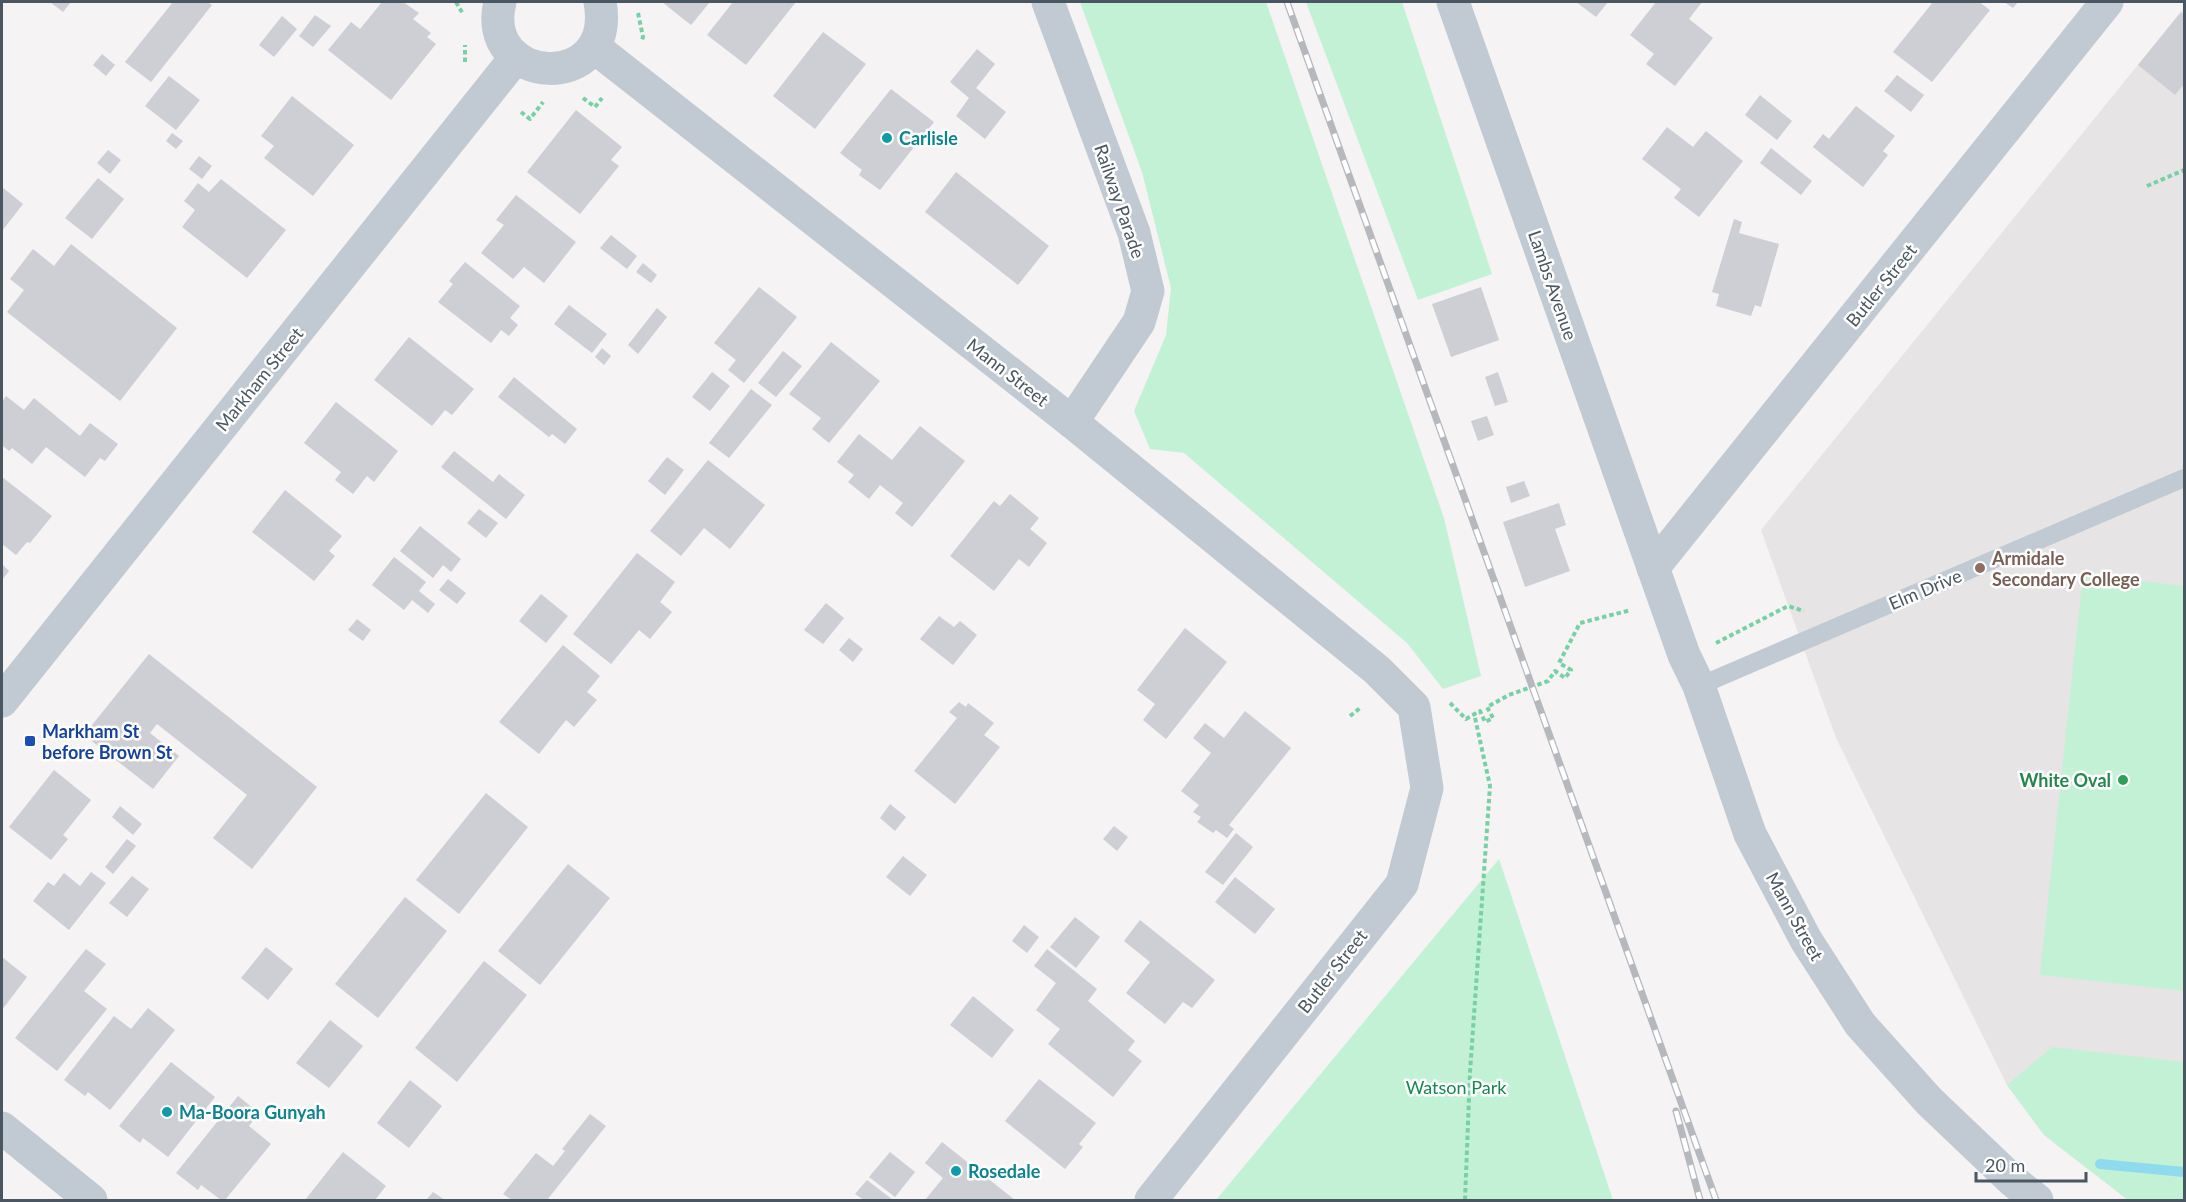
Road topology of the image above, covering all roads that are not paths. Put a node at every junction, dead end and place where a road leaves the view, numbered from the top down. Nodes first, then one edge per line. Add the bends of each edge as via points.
1 (500, 2) edge
2 (600, 2) edge
3 (1048, 2) edge
4 (1453, 2) edge
5 (2107, 2) edge
6 (594, 47) junction
7 (516, 57) junction
8 (1072, 422) junction
9 (2184, 478) edge
10 (1653, 568) junction
11 (1699, 686) junction
12 (2, 701) edge
13 (1414, 707) joint
14 (2, 1128) edge
15 (92, 1200) edge
16 (1151, 1200) edge
17 (2037, 1200) edge

1 - 7 street via 499,28
2 - 6 street via 601,33
3 - 8 street, Railway Parade via 1134,233 1148,291 1139,322
4 - 10 street, Lambs Avenue
5 - 10 street, Butler Street
6 - 7 street via 582,59 557,69 531,66
6 - 8 street, Mann Street
7 - 12 street, Markham Street
8 - 13 street, Mann Street via 1356,652
9 - 11 lane, Elm Drive
10 - 11 street, Mann Street
11 - 17 street, Mann Street via 1750,834 1806,940 1860,1024 1929,1101
13 - 16 street, Butler Street via 1426,788 1402,884
14 - 15 street

